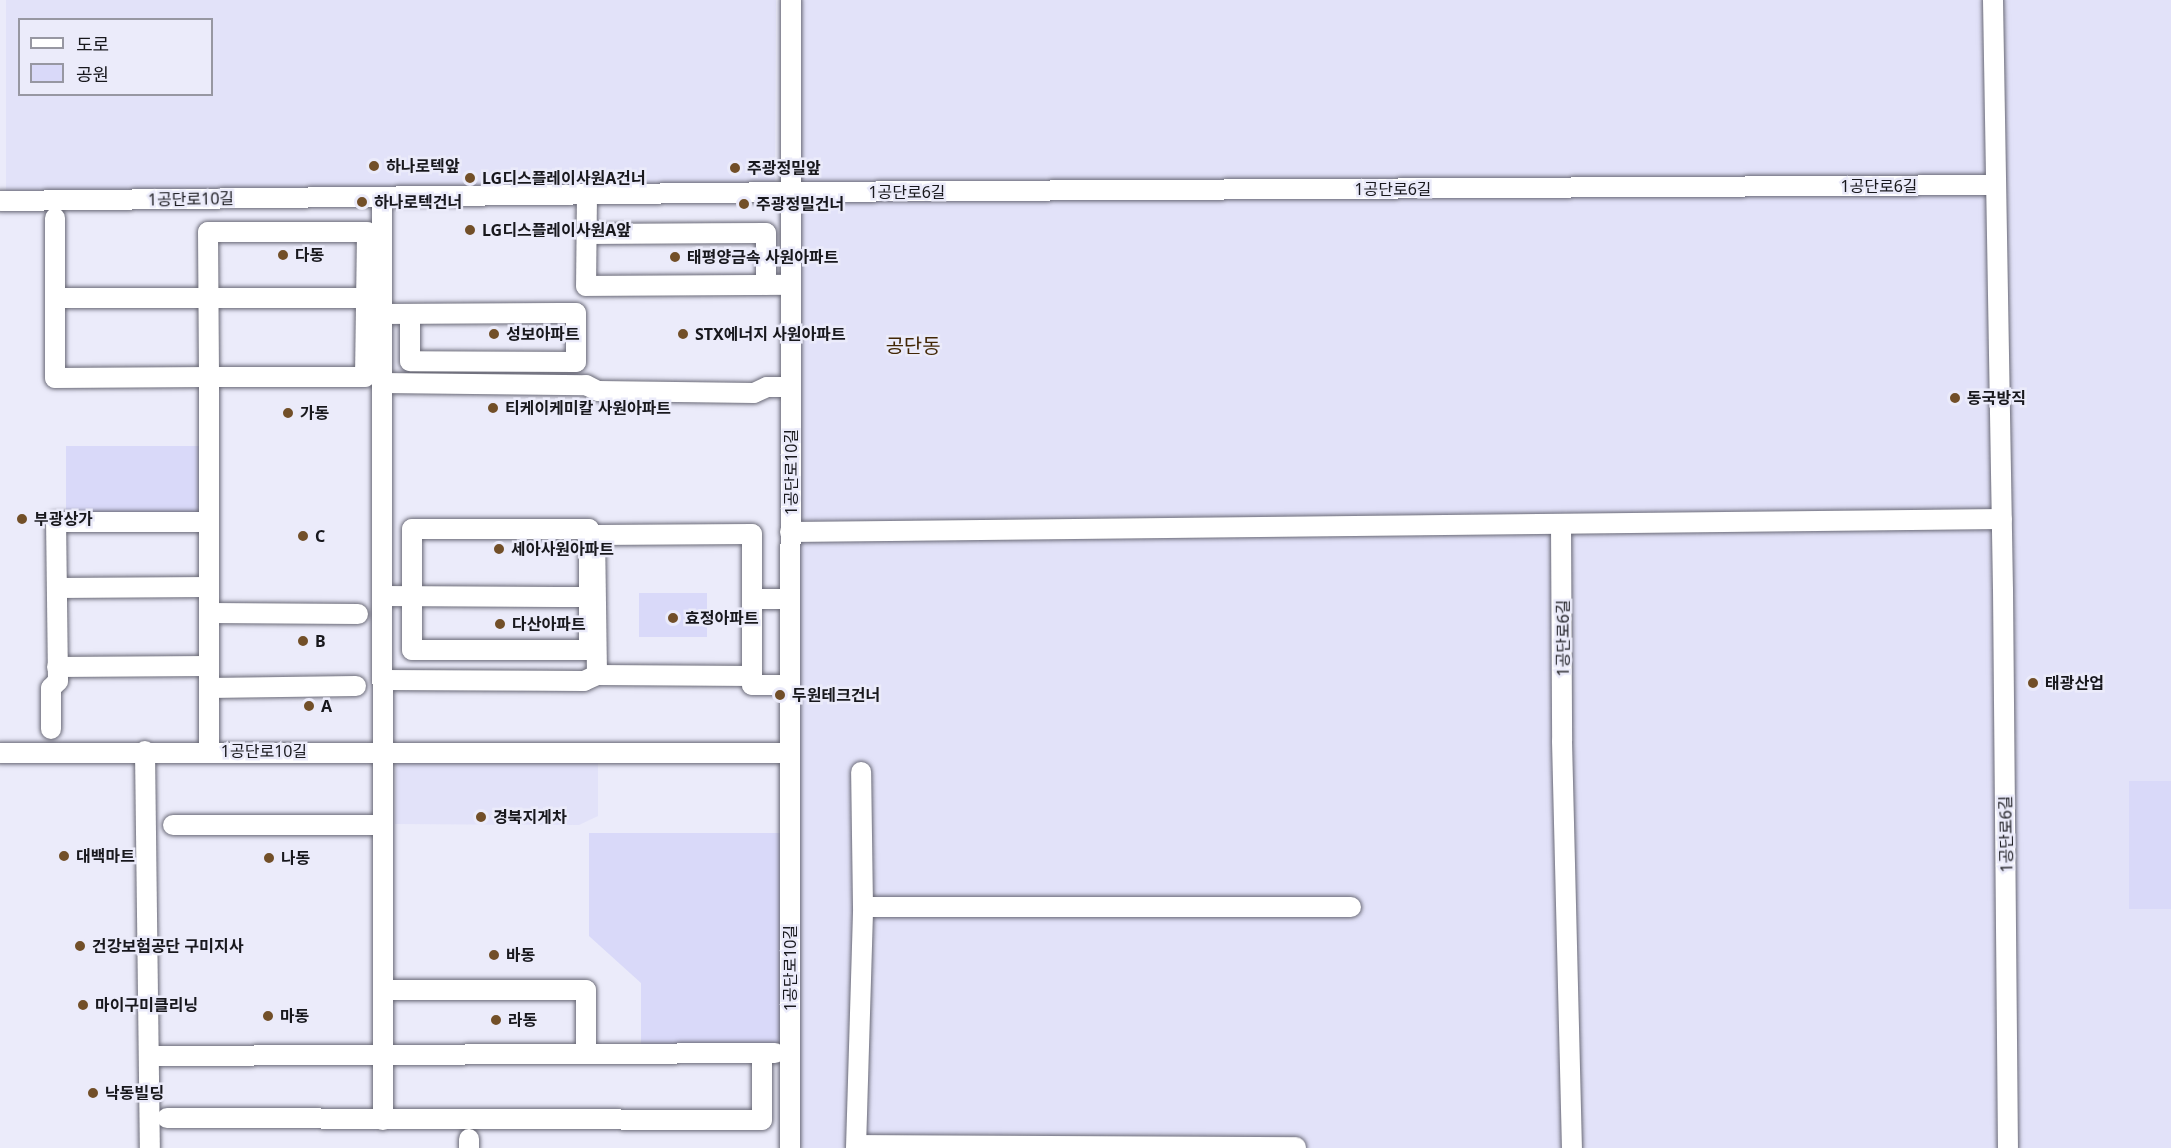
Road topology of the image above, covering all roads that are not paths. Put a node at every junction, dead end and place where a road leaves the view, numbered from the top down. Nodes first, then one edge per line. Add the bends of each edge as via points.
1 (791, 0) edge
2 (1993, 0) edge
3 (1995, 185) junction
4 (791, 192) junction
5 (587, 194) junction
6 (382, 197) junction
7 (0, 201) edge
8 (54, 218) dead end
9 (586, 234) junction
10 (766, 285) junction
11 (791, 285) junction
12 (208, 297) junction
13 (55, 298) junction
14 (366, 298) junction
15 (382, 314) junction
16 (410, 314) junction
17 (209, 377) junction
18 (382, 383) junction
19 (791, 387) junction
20 (2002, 519) junction
21 (209, 522) junction
22 (1561, 525) junction
23 (790, 532) junction
24 (209, 587) junction
25 (57, 588) junction
26 (383, 596) junction
27 (412, 596) junction
28 (589, 597) junction
29 (752, 599) junction
30 (790, 599) junction
31 (209, 613) junction
32 (357, 614) dead end
33 (209, 666) junction
34 (57, 667) junction
35 (597, 675) junction
36 (752, 676) junction
37 (383, 680) junction
38 (790, 685) junction
39 (356, 686) dead end
40 (209, 688) junction
41 (51, 729) dead end
42 (145, 751) junction
43 (209, 751) junction
44 (383, 751) junction
45 (0, 753) edge
46 (790, 753) junction
47 (861, 772) dead end
48 (173, 825) dead end
49 (383, 825) junction
50 (863, 907) junction
51 (1351, 907) dead end
52 (383, 990) junction
53 (586, 1053) junction
54 (383, 1054) junction
55 (149, 1056) junction
56 (167, 1118) dead end
57 (383, 1120) junction
58 (1296, 1146) dead end
59 (857, 1147) edge
60 (150, 1148) edge
61 (790, 1148) edge
62 (1572, 1148) edge
63 (2008, 1148) edge

1 - 4 street, 1공단로10길
2 - 3 street, 1공단로6길
3 - 4 street, 1공단로6길
3 - 20 street, 1공단로6길
4 - 5 street, 1공단로10길
4 - 11 street, 1공단로10길
5 - 6 street, 1공단로10길
5 - 9 street
6 - 7 street, 1공단로10길
6 - 15 street
8 - 13 street
9 - 10 street via 586,286
9 - 10 street via 766,233
10 - 11 street
11 - 19 street, 1공단로10길
12 - 13 street
12 - 14 street
12 - 14 street via 208,232 367,232
12 - 17 street
13 - 17 street via 56,378
14 - 17 street via 365,376
15 - 16 street
15 - 18 street
16 - 16 street via 410,361 576,362 576,313
17 - 21 street
18 - 19 street via 586,385 598,391 754,393 767,387
18 - 26 street
19 - 23 street, 1공단로10길
20 - 22 street
20 - 63 street, 1공단로6길
21 - 24 street
21 - 25 street via 56,522
22 - 23 street
22 - 62 street, 1공단로6길
23 - 30 street, 1공단로10길
24 - 25 street
24 - 31 street
25 - 34 street
26 - 27 street
26 - 37 street
27 - 28 street
27 - 28 street via 412,650 589,650
27 - 28 street via 412,529 589,529
29 - 30 street
29 - 35 street via 752,534 596,535
29 - 36 street
30 - 38 street, 1공단로10길
31 - 32 street
31 - 33 street
33 - 34 street
33 - 40 street
34 - 41 street via 58,681 51,688
35 - 36 street
35 - 37 street via 584,681
36 - 38 street via 752,685
37 - 44 street
38 - 46 street, 1공단로10길
39 - 40 street
40 - 43 street
42 - 43 street, 1공단로10길
42 - 45 street, 1공단로10길
42 - 55 street
43 - 44 street, 1공단로10길
44 - 46 street, 1공단로10길
44 - 49 street
46 - 61 street, 1공단로10길
47 - 50 street
48 - 49 street
49 - 52 street
50 - 51 street
50 - 59 street
52 - 53 street via 586,990
52 - 54 street
53 - 54 street
53 - 57 street via 771,1053 762,1120
54 - 55 street
54 - 57 street
55 - 60 street
56 - 57 street
58 - 59 street

